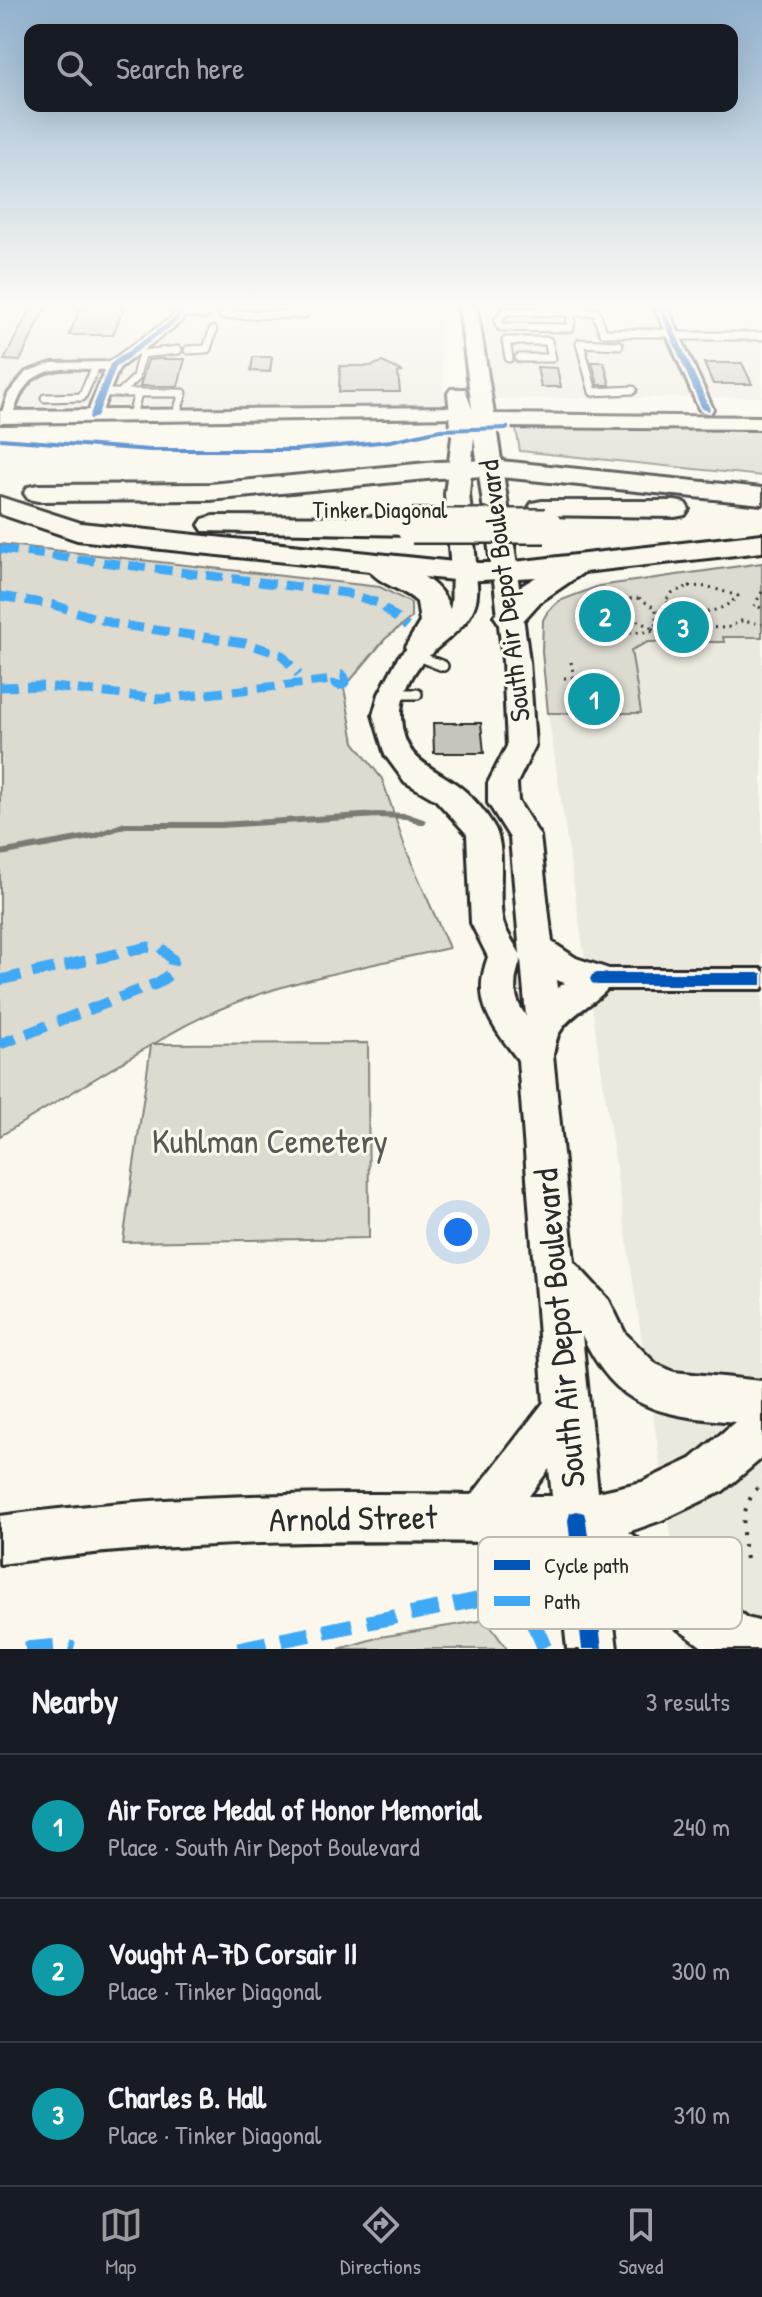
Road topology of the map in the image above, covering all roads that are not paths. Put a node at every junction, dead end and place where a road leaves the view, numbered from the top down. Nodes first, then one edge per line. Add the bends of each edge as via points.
1 (21, 384) edge
2 (88, 384) edge
3 (105, 384) edge
4 (128, 384) edge
5 (459, 384) edge
6 (473, 384) edge
7 (591, 384) edge
8 (694, 384) edge
9 (633, 390) dead end
10 (101, 393) junction
11 (120, 393) junction
12 (138, 393) junction
13 (45, 398) dead end
14 (706, 409) junction
15 (762, 410) edge
16 (475, 414) junction
17 (176, 415) junction
18 (2, 416) edge
19 (132, 416) junction
20 (93, 417) junction
21 (762, 423) edge
22 (491, 468) junction
23 (459, 469) junction
24 (0, 486) edge
25 (38, 493) junction
26 (762, 496) edge
27 (0, 505) edge
28 (762, 510) edge
29 (411, 518) junction
30 (544, 518) junction
31 (762, 526) edge
32 (762, 543) edge
33 (363, 563) junction
34 (592, 563) junction
35 (464, 572) junction
36 (505, 572) junction
37 (510, 616) junction
38 (426, 656) junction
39 (502, 783) junction
40 (446, 792) junction
41 (536, 948) junction
42 (597, 979) junction
43 (762, 979) edge
44 (539, 1039) junction
45 (554, 1270) junction
46 (762, 1403) edge
47 (566, 1410) junction
48 (762, 1429) edge
49 (484, 1517) junction
50 (577, 1520) junction
51 (579, 1537) edge
52 (597, 1537) edge
53 (0, 1540) edge
54 (590, 1629) edge
55 (719, 1629) edge
56 (762, 1647) edge
57 (592, 1649) edge

1 - 18 street
2 - 13 lane via 82,397
3 - 10 street
4 - 11 lane
5 - 16 main road, South Air Depot Boulevard
6 - 16 main road, South Air Depot Boulevard
7 - 9 lane via 593,392
8 - 14 street
10 - 11 lane
10 - 20 street
11 - 12 lane
12 - 17 lane via 183,393
12 - 19 lane
14 - 15 main road
14 - 16 main road
16 - 17 main road
16 - 21 main road via 503,422
16 - 22 main road, South Air Depot Boulevard
16 - 23 main road, South Air Depot Boulevard via 463,437
17 - 19 main road
18 - 20 main road
19 - 20 main road
22 - 23 highway
22 - 26 highway
22 - 36 main road, South Air Depot Boulevard
23 - 25 highway via 210,492
23 - 35 main road, South Air Depot Boulevard
24 - 25 highway, Tinker Diagonal
25 - 29 highway, Tinker Diagonal via 169,507
27 - 29 highway, Tinker Diagonal via 150,523
27 - 33 highway via 77,531
28 - 30 highway, Tinker Diagonal
29 - 30 highway, Tinker Diagonal, bridge
30 - 31 highway, Tinker Diagonal
32 - 34 highway
33 - 35 highway
33 - 38 highway via 407,579 433,601 436,622
34 - 36 highway
34 - 37 highway via 549,581
35 - 36 highway
35 - 38 main road, South Air Depot Boulevard via 462,612
36 - 37 main road, South Air Depot Boulevard
37 - 39 main road, South Air Depot Boulevard via 521,746
38 - 40 main road, South Air Depot Boulevard via 399,676 404,694 387,715 399,755 415,775
39 - 40 main road via 471,794
39 - 41 main road, South Air Depot Boulevard via 503,803 525,836
40 - 44 main road, South Air Depot Boulevard via 482,832 487,923 505,957 495,991 510,1020
41 - 42 main road via 565,971
41 - 44 main road, South Air Depot Boulevard
42 - 43 street
42 - 44 main road via 567,1000
44 - 45 main road, South Air Depot Boulevard
45 - 46 main road via 594,1315 610,1348 641,1379 670,1394
45 - 47 main road, South Air Depot Boulevard
47 - 49 main road
47 - 50 main road, South Air Depot Boulevard
48 - 50 main road, Arnold Street via 707,1475 646,1504
49 - 50 main road, Arnold Street
49 - 53 main road, Arnold Street via 262,1519 71,1530
50 - 51 main road, South Air Depot Boulevard
50 - 52 main road
54 - 57 main road, South Air Depot Boulevard
55 - 56 main road via 736,1641

